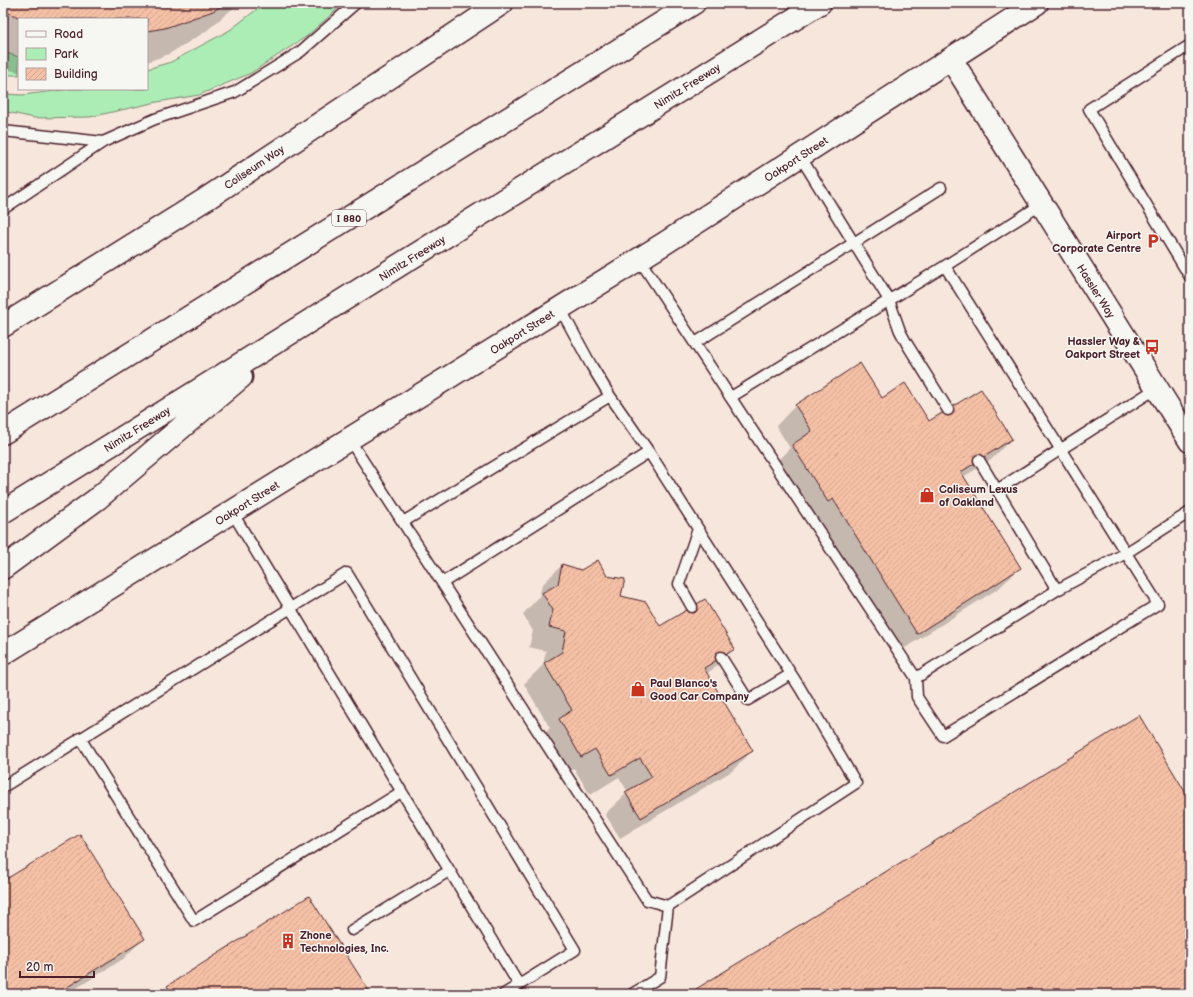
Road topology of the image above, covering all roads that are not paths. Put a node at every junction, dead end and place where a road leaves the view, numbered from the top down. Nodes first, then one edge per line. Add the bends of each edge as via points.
1 (356, 3) edge
2 (502, 3) edge
3 (694, 3) edge
4 (820, 3) edge
5 (1037, 3) edge
6 (1190, 45) edge
7 (951, 59) junction
8 (3, 132) edge
9 (103, 142) junction
10 (800, 156) junction
11 (941, 188) dead end
12 (1042, 204) junction
13 (3, 209) edge
14 (854, 242) junction
15 (639, 259) junction
16 (945, 266) junction
17 (1190, 277) edge
18 (889, 300) junction
19 (560, 308) junction
20 (13, 313) edge
21 (3, 326) edge
22 (295, 330) junction
23 (695, 343) junction
24 (1157, 388) junction
25 (610, 396) junction
26 (731, 397) junction
27 (948, 410) dead end
28 (1187, 431) edge
29 (3, 433) edge
30 (349, 439) junction
31 (1061, 450) junction
32 (649, 452) junction
33 (979, 460) dead end
34 (997, 490) junction
35 (3, 512) edge
36 (232, 512) junction
37 (1190, 512) edge
38 (403, 522) junction
39 (698, 528) junction
40 (1126, 553) junction
41 (3, 568) edge
42 (442, 583) junction
43 (1057, 590) junction
44 (692, 607) dead end
45 (290, 608) junction
46 (3, 654) edge
47 (722, 657) dead end
48 (791, 674) junction
49 (916, 678) junction
50 (80, 738) junction
51 (3, 787) edge
52 (401, 792) junction
53 (449, 871) junction
54 (668, 906) junction
55 (352, 930) dead end
56 (519, 985) junction
57 (504, 994) edge
58 (632, 994) edge

1 - 9 lane via 300,52 235,92 155,119
2 - 20 main road, Coliseum Way via 206,199
3 - 29 main road, I 880
4 - 22 main road, Nimitz Freeway
5 - 7 main road, Oakport Street
6 - 17 lane via 1089,109
7 - 10 main road, Oakport Street
7 - 12 main road, Hassler Way
8 - 9 lane
9 - 13 lane
10 - 14 lane
10 - 15 main road, Oakport Street
11 - 14 lane
12 - 16 lane
12 - 24 main road, Hassler Way
14 - 18 lane
14 - 23 lane
15 - 19 main road, Oakport Street
15 - 23 lane
16 - 18 lane
16 - 31 lane
18 - 26 lane
18 - 27 lane via 900,331
19 - 25 lane
19 - 30 main road, Oakport Street
20 - 21 main road, Coliseum Way
22 - 35 main road, Nimitz Freeway
22 - 41 main road via 98,499
23 - 26 lane
24 - 28 main road, Hassler Way
24 - 31 lane
25 - 32 lane
25 - 38 lane
26 - 49 lane
30 - 36 main road, Oakport Street
30 - 38 lane
31 - 34 lane
31 - 40 lane
32 - 39 lane
32 - 42 lane
33 - 34 lane
34 - 43 lane
36 - 45 lane
36 - 46 main road, Oakport Street
37 - 40 lane
38 - 42 lane
39 - 44 lane via 679,584
39 - 48 lane
40 - 43 lane
40 - 49 lane via 1158,604 943,736 917,697
42 - 54 lane via 647,900
43 - 49 lane
45 - 50 lane
45 - 52 lane
45 - 56 lane via 347,573 575,950
47 - 48 lane via 748,700
48 - 54 lane via 856,783
50 - 51 lane
50 - 52 lane via 194,921
52 - 53 lane
53 - 55 lane
53 - 56 lane
54 - 58 lane via 660,977
56 - 57 lane

